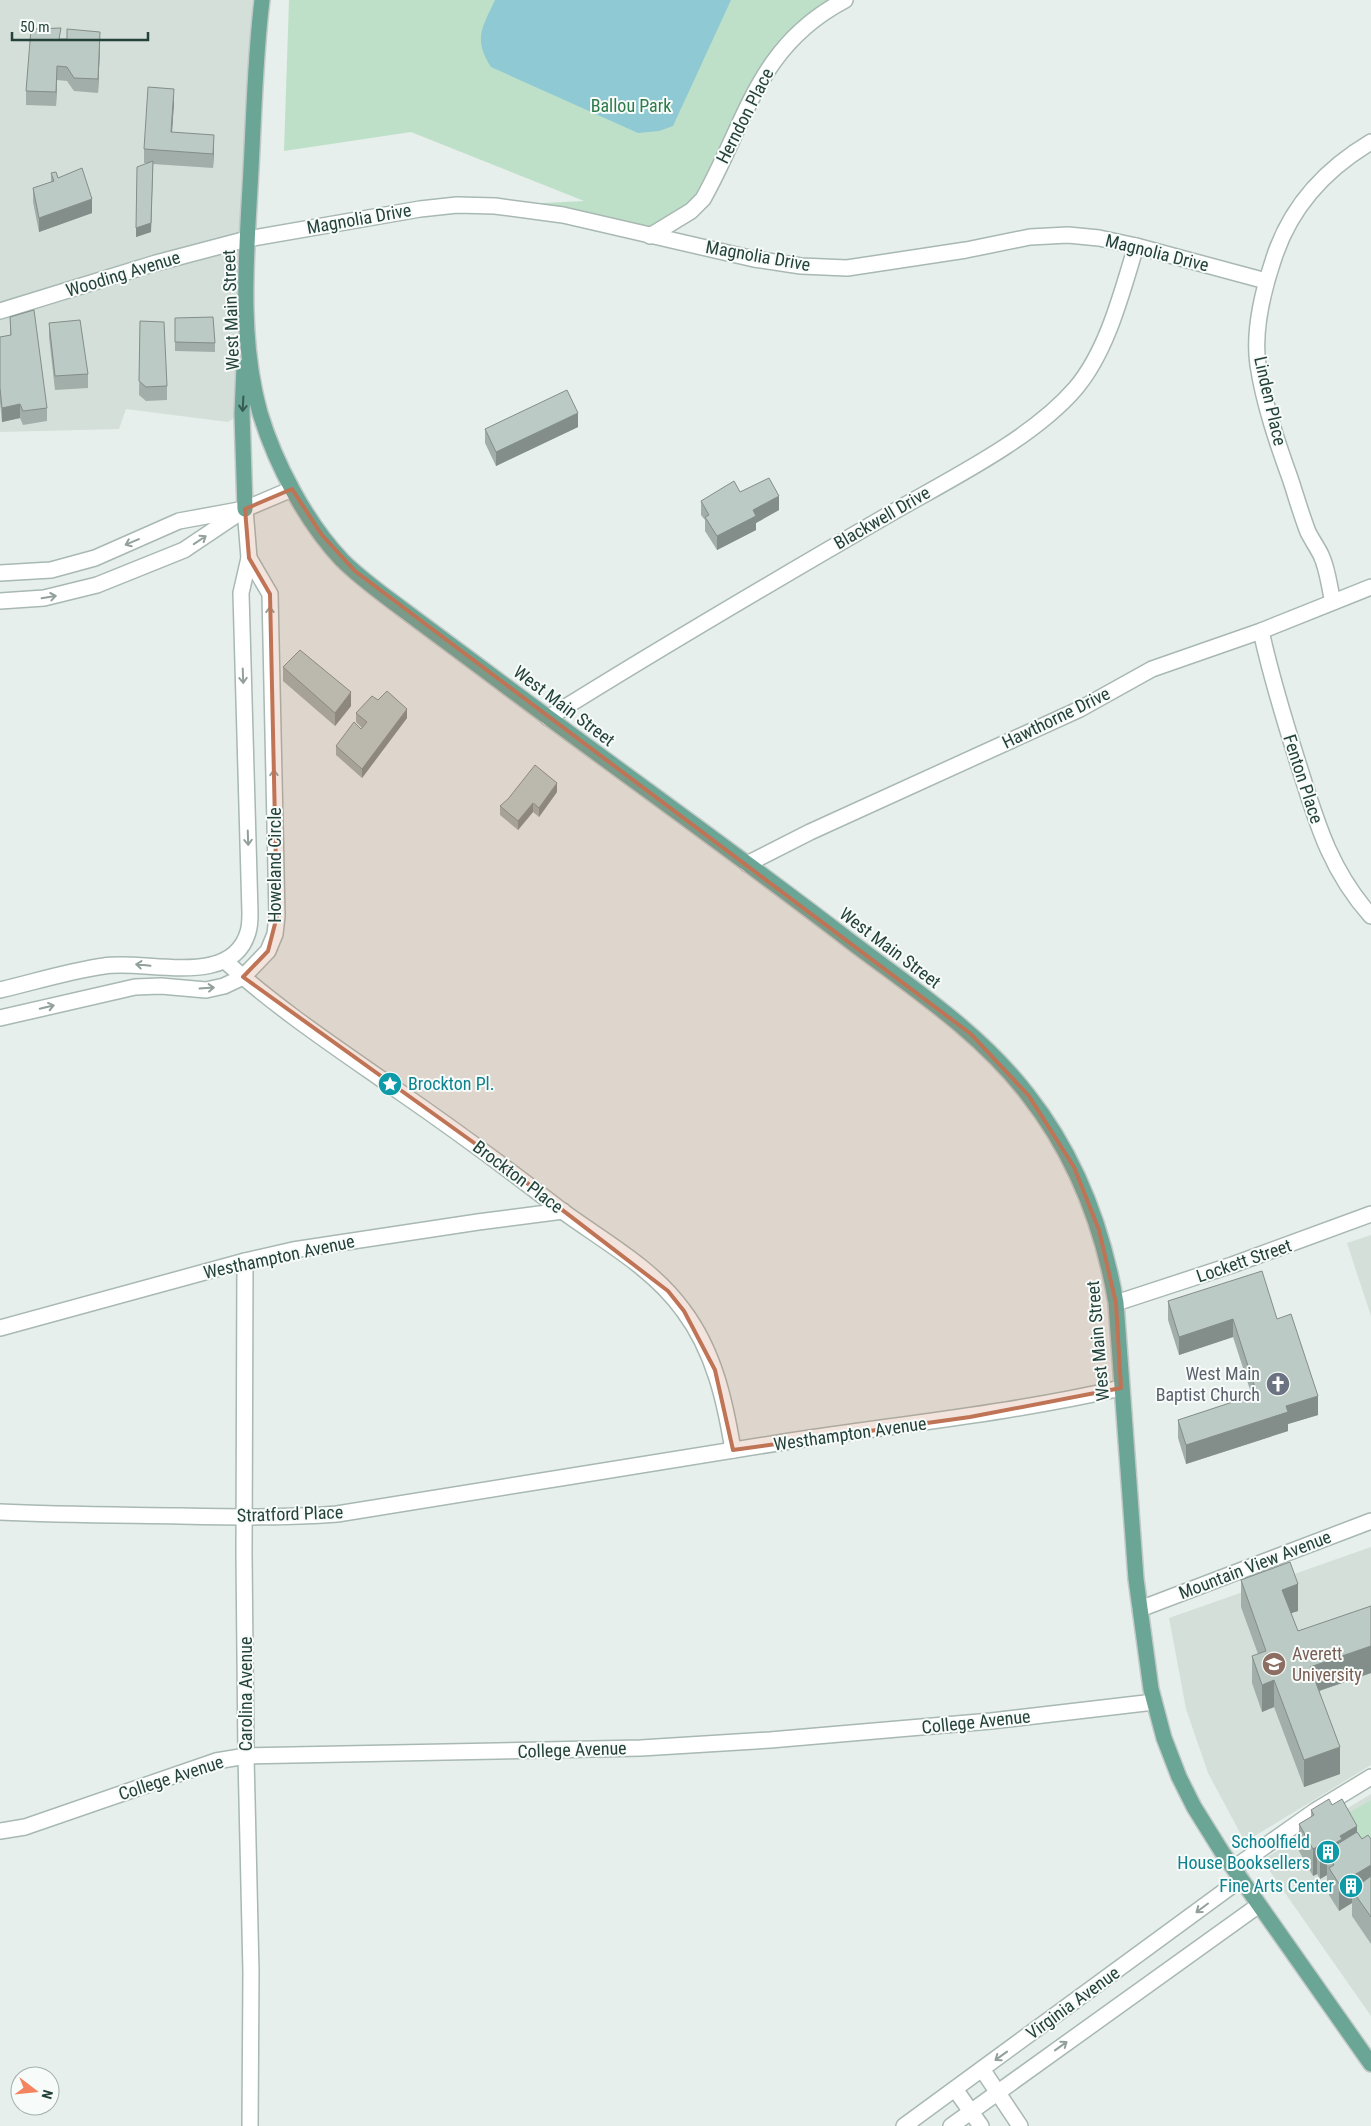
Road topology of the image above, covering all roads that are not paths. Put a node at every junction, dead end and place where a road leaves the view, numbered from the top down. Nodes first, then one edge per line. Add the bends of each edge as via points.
1 (262, 0) edge
2 (845, 0) edge
3 (1371, 142) edge
4 (650, 236) junction
5 (247, 239) junction
6 (1136, 246) junction
7 (1266, 281) junction
8 (0, 311) edge
9 (247, 320) junction
10 (292, 489) junction
11 (245, 509) junction
12 (249, 558) junction
13 (74, 563) junction
14 (0, 573) edge
15 (1371, 587) edge
16 (80, 590) junction
17 (0, 601) edge
18 (1333, 602) junction
19 (1261, 631) junction
20 (548, 718) junction
21 (273, 752) junction
22 (246, 754) junction
23 (747, 864) junction
24 (1371, 916) edge
25 (225, 961) junction
26 (243, 977) junction
27 (0, 990) edge
28 (0, 1018) edge
29 (564, 1211) junction
30 (1371, 1214) edge
31 (245, 1261) junction
32 (1116, 1303) junction
33 (0, 1328) edge
34 (1121, 1388) junction
35 (733, 1450) junction
36 (577, 1475) joint
37 (0, 1512) edge
38 (245, 1517) junction
39 (1371, 1521) edge
40 (1140, 1609) junction
41 (1154, 1702) junction
42 (246, 1756) junction
43 (1371, 1777) edge
44 (0, 1831) edge
45 (1238, 1874) junction
46 (1259, 1905) junction
47 (1371, 2064) edge
48 (982, 2069) junction
49 (955, 2089) junction
50 (998, 2092) junction
51 (970, 2110) junction
52 (250, 2126) edge
53 (904, 2126) edge
54 (951, 2126) edge
55 (981, 2126) edge
56 (1020, 2126) edge

1 - 5 main road, West Main Street
2 - 4 street, Herndon Place via 812,21 778,54 761,78 703,199 691,211
3 - 7 street, Linden Place via 1326,174 1306,195 1277,246
4 - 5 street, Magnolia Drive via 562,215 495,206 457,205
4 - 6 street, Magnolia Drive via 754,259 846,268 1030,237 1068,235
5 - 8 street, Wooding Avenue
5 - 9 main road, West Main Street
6 - 7 street, Magnolia Drive
6 - 20 street, Blackwell Drive via 1109,327 1092,363 1076,388 1051,414 997,451 664,646
7 - 18 street, Linden Place via 1260,313 1258,365 1269,415 1309,533 1324,562
9 - 10 main road, West Main Street via 251,374 260,412 270,443
9 -> 11 main road via 242,413
10 - 11 street
10 - 20 main road, West Main Street via 322,535 355,571
11 - 12 street, Howeland Circle
11 -> 13 street via 179,521 95,558
16 -> 11 street via 184,550
21 -> 12 street, Howeland Circle via 270,594
12 -> 22 street, Howeland Circle via 241,593
13 - 14 street via 51,570
13 - 16 street
15 - 18 street, Hawthorne Drive
17 -> 16 street via 44,598
18 - 19 street, Hawthorne Drive
19 - 23 street, Hawthorne Drive via 1152,669 1080,708
19 - 24 street, Fenton Place via 1272,682 1320,834 1336,867
20 - 23 main road, West Main Street
21 - 22 street
26 -> 21 street, Howeland Circle via 268,951 275,934
22 -> 25 street, Howeland Circle via 249,931 236,953
23 - 32 main road, West Main Street via 971,1034 1002,1063 1053,1130 1074,1167 1099,1230
25 - 26 street, Brockton Place
25 -> 27 street via 188,968 134,964 104,966
28 -> 26 street, Howeland Circle via 135,987 206,990
26 - 29 street, Brockton Place via 300,1022 484,1150
29 - 31 street, Westhampton Avenue via 313,1247
29 - 35 street, Brockton Place via 642,1267 684,1311 715,1370 726,1406
30 - 32 street, Lockett Street via 1240,1263
31 - 33 street, Westhampton Avenue
31 - 38 street, Carolina Avenue
32 - 34 main road, West Main Street
34 - 35 street, Westhampton Avenue via 970,1417
34 - 40 main road, West Main Street
35 - 36 street, Westhampton Avenue
36 - 38 street, Stratford Place via 337,1514
37 - 38 street, Stratford Place
38 - 42 street, Carolina Avenue
39 - 40 street, Mountain View Avenue
40 - 41 main road, West Main Street
41 - 42 street, College Avenue via 991,1721 641,1748
41 - 45 main road, West Main Street via 1179,1777 1194,1807
42 - 44 street, College Avenue via 216,1761 25,1827
42 - 52 street, Carolina Avenue via 251,1972
43 - 45 street, Virginia Avenue via 1315,1811
45 - 46 main road, West Main Street
45 -> 48 street, Virginia Avenue
46 - 47 main road, West Main Street
50 -> 46 street, Virginia Avenue
48 - 49 street, Virginia Avenue
48 - 50 street
49 - 51 street
49 - 53 street, Virginia Avenue
50 - 51 street, Virginia Avenue
50 - 56 street
51 - 54 street, Virginia Avenue
51 - 55 street

